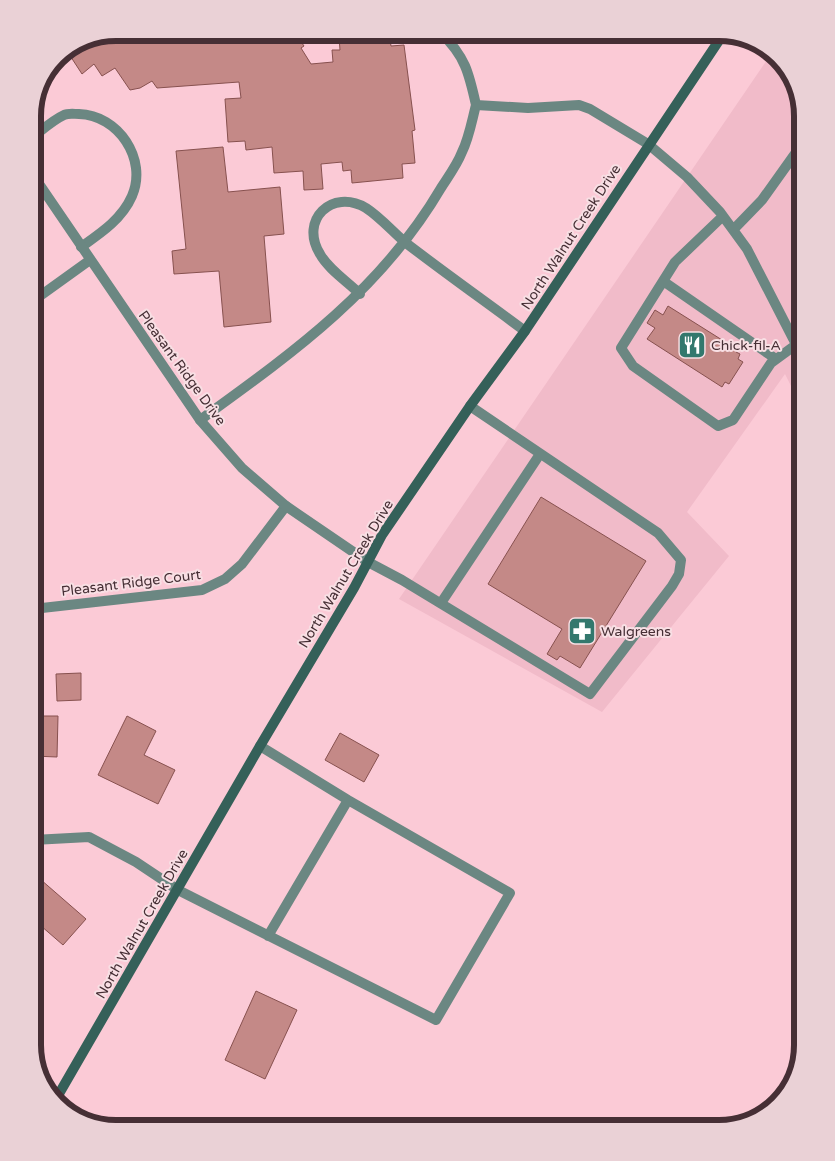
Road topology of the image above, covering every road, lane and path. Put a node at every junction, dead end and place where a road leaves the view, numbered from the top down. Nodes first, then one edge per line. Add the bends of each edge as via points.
1 (448, 41) edge
2 (719, 41) edge
3 (476, 105) junction
4 (41, 131) edge
5 (648, 144) junction
6 (794, 155) edge
7 (41, 187) edge
8 (723, 216) junction
9 (733, 230) junction
10 (405, 242) junction
11 (81, 247) junction
12 (90, 260) junction
13 (663, 281) junction
14 (360, 294) junction
15 (41, 295) edge
16 (525, 331) junction
17 (794, 340) edge
18 (794, 346) edge
19 (776, 359) junction
20 (470, 406) junction
21 (200, 420) junction
22 (540, 454) junction
23 (286, 506) junction
24 (368, 562) junction
25 (441, 603) junction
26 (41, 608) edge
27 (260, 746) junction
28 (348, 800) junction
29 (41, 840) edge
30 (178, 890) junction
31 (268, 936) junction
32 (59, 1093) edge

1 - 3 street via 457,49 470,76
2 - 5 main road, North Walnut Creek Drive
3 - 5 street via 528,108 579,105
3 - 10 street via 462,152 428,211
4 - 11 street via 65,114 88,114 107,120 122,133 131,151 135,172 133,194 124,212
5 - 8 street via 687,177
5 - 16 main road, North Walnut Creek Drive
6 - 9 street via 762,200
7 - 11 street, Pleasant Ridge Drive
8 - 9 street
8 - 13 street via 675,262
9 - 17 street via 747,249
10 - 14 street
10 - 14 street via 366,208 346,201 330,204 319,213 313,226 320,255
10 - 16 street
11 - 12 street, Pleasant Ridge Drive
12 - 15 street
12 - 21 street, Pleasant Ridge Drive
13 - 19 street
13 - 19 street via 621,348 633,366 718,426 733,420
14 - 21 street via 308,340
16 - 20 main road, North Walnut Creek Drive
18 - 19 street
20 - 22 street
20 - 24 main road, North Walnut Creek Drive via 382,535
21 - 23 street, Pleasant Ridge Drive via 242,468
22 - 25 street
22 - 25 street, Pleasant Ridge Drive via 658,533 681,560 679,574 672,586 590,694
23 - 24 street, Pleasant Ridge Drive
23 - 26 street, Pleasant Ridge Court via 242,564 225,579 202,590
24 - 25 street, Pleasant Ridge Drive
24 - 27 main road, North Walnut Creek Drive
27 - 28 street
27 - 30 main road, North Walnut Creek Drive
28 - 31 street
28 - 31 street via 510,893 436,1020
29 - 30 street via 89,837 136,862
30 - 31 street
30 - 32 main road, North Walnut Creek Drive

